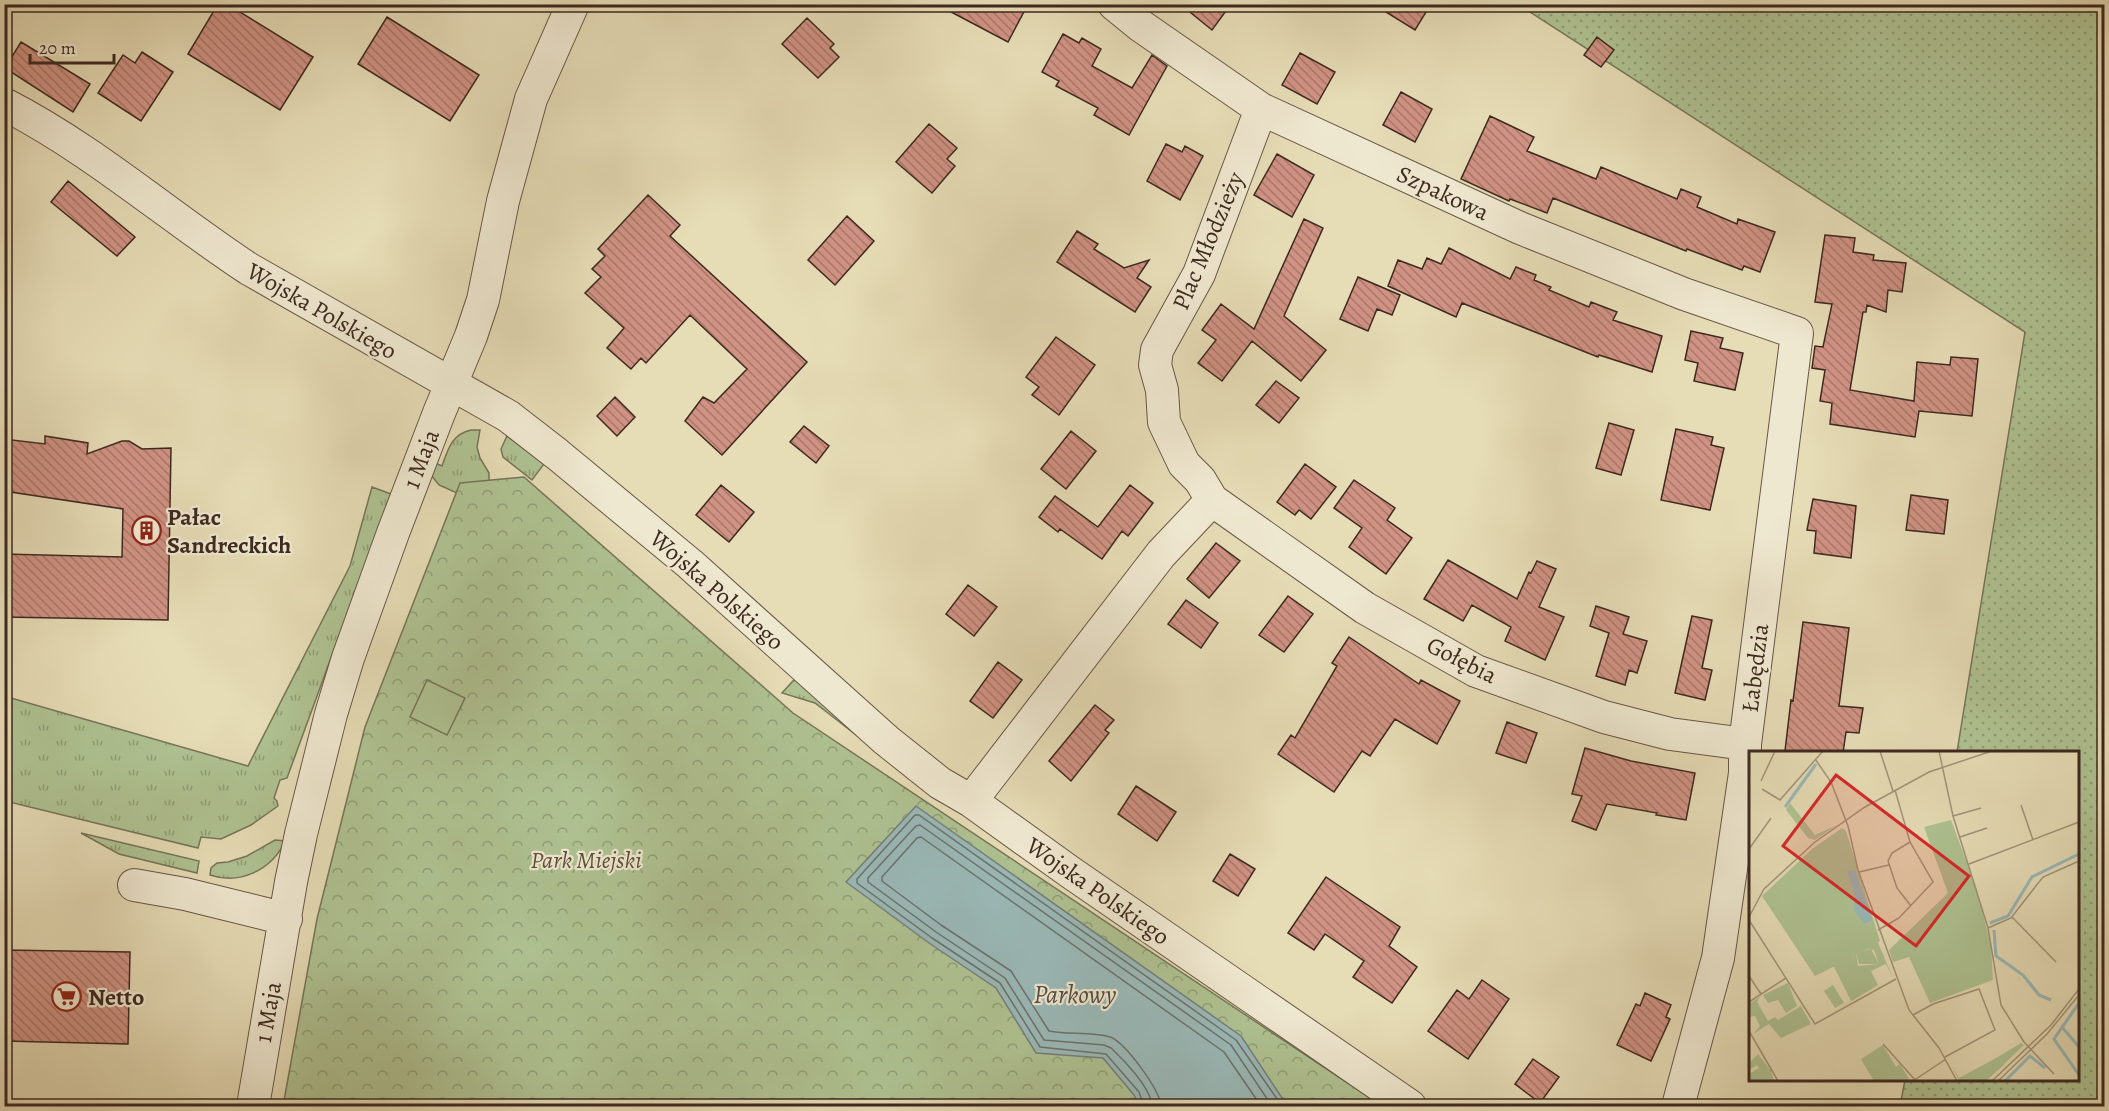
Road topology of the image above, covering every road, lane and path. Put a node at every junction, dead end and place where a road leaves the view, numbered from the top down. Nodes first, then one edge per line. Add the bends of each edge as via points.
1 (573, 4) edge
2 (1114, 4) edge
3 (4, 104) edge
4 (1261, 110) junction
5 (1797, 333) joint
6 (451, 385) junction
7 (1212, 500) junction
8 (1745, 744) junction
9 (971, 801) junction
10 (134, 885) dead end
11 (286, 918) junction
12 (252, 1107) edge
13 (1410, 1107) edge
14 (1678, 1107) edge

1 - 6 street, 1 Maja via 531,99 503,201 483,300
2 - 4 street, Szpakowa
3 - 6 street, Wojska Polskiego via 85,152 249,269
4 - 5 street, Szpakowa via 1520,228 1684,294
4 - 7 street, Plac Młodzieży via 1199,274 1157,350 1155,365 1162,390 1164,422 1184,464
5 - 8 street, Łabędzia
6 - 9 street, Wojska Polskiego via 508,416 557,454 690,564 886,740 940,783
6 - 11 street, 1 Maja via 339,685 301,834
7 - 8 street, Gołębia via 1365,608 1476,671 1604,717 1670,734
7 - 9 street via 1161,554
8 - 14 street, Łabędzia via 1745,773 1718,958
9 - 13 street, Wojska Polskiego
10 - 11 street
11 - 12 street, 1 Maja

